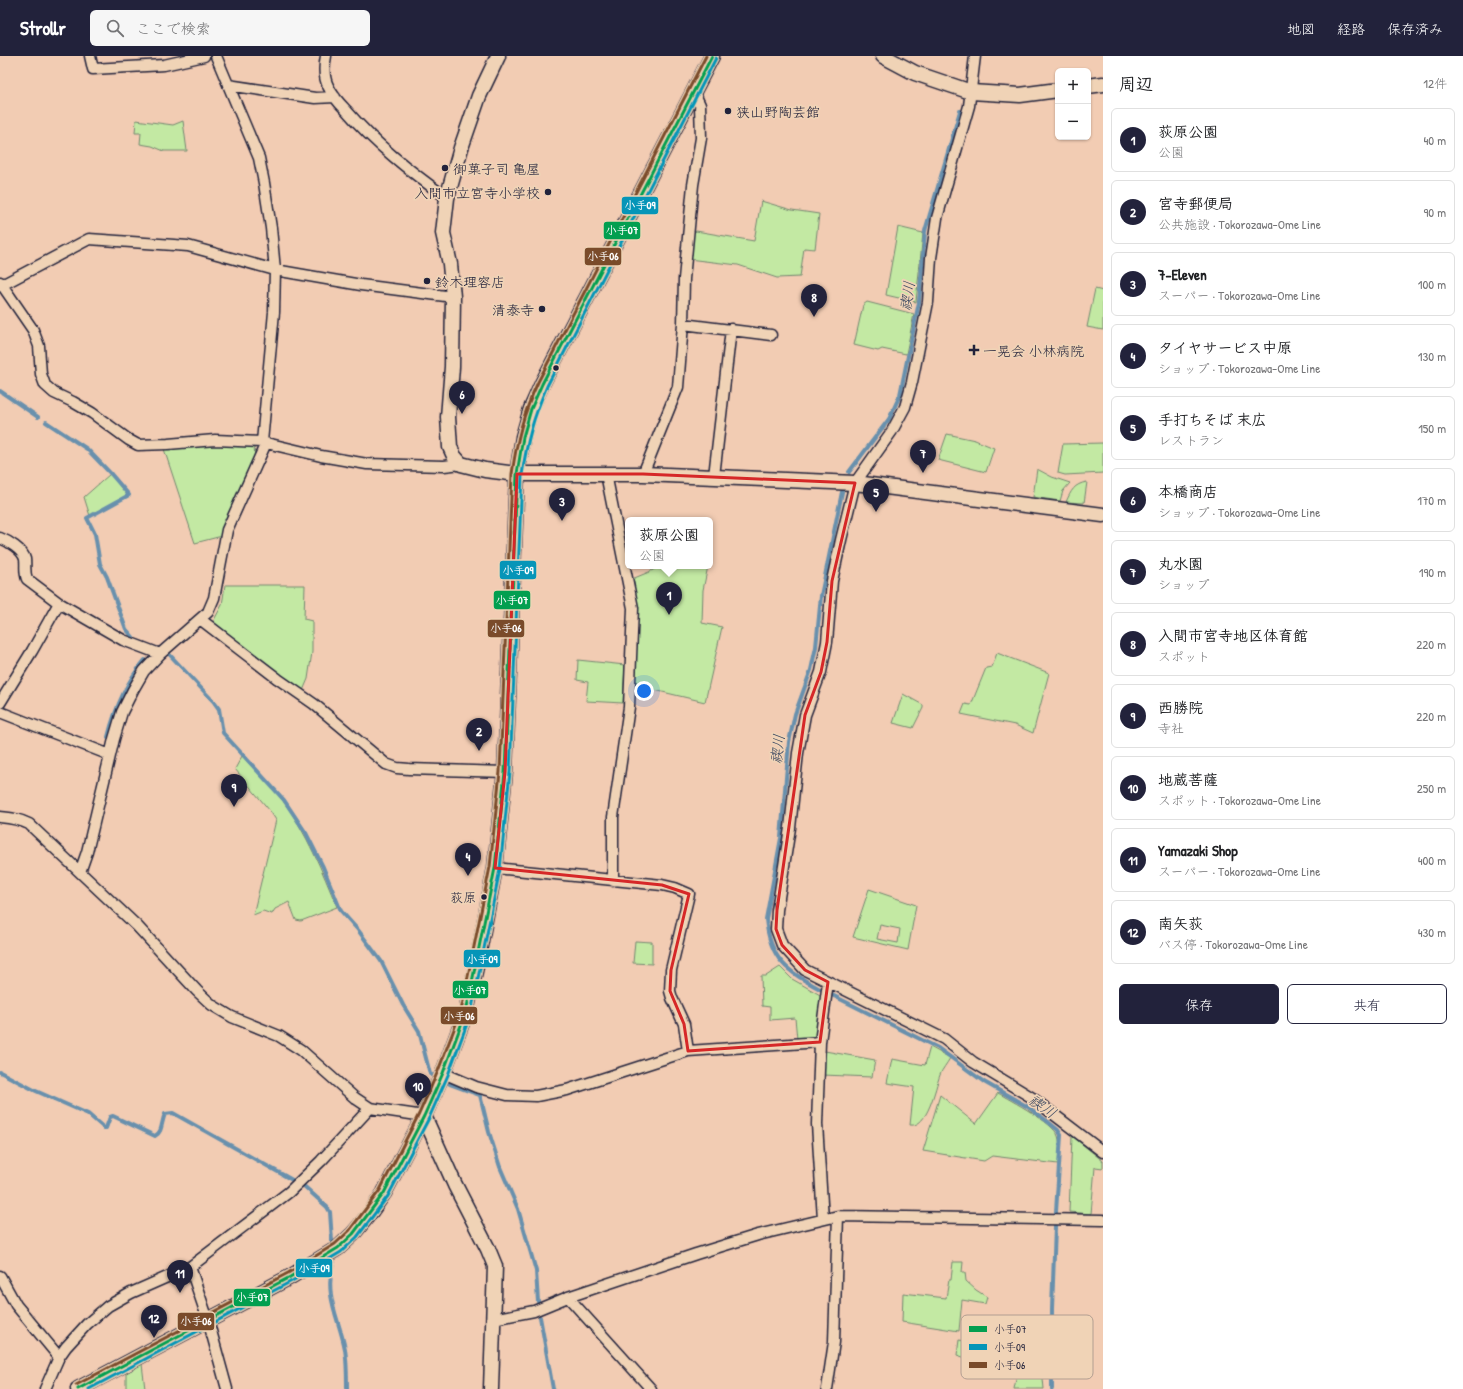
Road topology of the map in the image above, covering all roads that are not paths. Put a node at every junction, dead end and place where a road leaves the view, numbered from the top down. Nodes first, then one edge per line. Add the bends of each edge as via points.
1 (90, 56) edge
2 (204, 56) edge
3 (216, 56) edge
4 (326, 56) edge
5 (498, 56) edge
6 (712, 56) edge
7 (883, 56) edge
8 (975, 56) edge
9 (1103, 84) edge
10 (228, 85) junction
11 (1091, 86) edge
12 (1055, 90) edge
13 (694, 92) junction
14 (971, 92) junction
15 (335, 97) junction
16 (447, 198) junction
17 (275, 270) junction
18 (1, 284) edge
19 (454, 297) junction
20 (683, 324) junction
21 (732, 329) junction
22 (771, 335) dead end
23 (264, 442) junction
24 (461, 464) junction
25 (517, 474) junction
26 (606, 474) junction
27 (643, 474) junction
28 (714, 476) junction
29 (855, 483) junction
30 (1103, 515) edge
31 (0, 538) edge
32 (625, 568) edge
33 (625, 569) edge
34 (60, 603) junction
35 (200, 619) junction
36 (160, 654) junction
37 (0, 703) edge
38 (0, 712) edge
39 (110, 754) junction
40 (505, 772) junction
41 (0, 817) edge
42 (495, 868) junction
43 (80, 872) junction
44 (613, 881) junction
45 (828, 982) junction
46 (820, 1042) junction
47 (688, 1051) junction
48 (441, 1078) junction
49 (370, 1108) junction
50 (424, 1116) junction
51 (1103, 1152) edge
52 (838, 1216) junction
53 (823, 1220) junction
54 (1103, 1220) edge
55 (190, 1268) junction
56 (0, 1276) edge
57 (568, 1297) junction
58 (493, 1319) junction
59 (208, 1320) junction
60 (59, 1358) junction
61 (45, 1389) edge
62 (78, 1389) edge
63 (227, 1389) edge
64 (491, 1389) edge
65 (651, 1389) edge
66 (827, 1389) edge

1 - 2 street via 93,69 164,65
3 - 10 street
4 - 15 street via 324,70
5 - 16 street via 479,96
6 - 13 street
7 - 14 street via 915,73
8 - 14 street
9 - 11 street
10 - 15 street via 315,98
10 - 17 street via 259,158
12 - 14 street via 1020,95
13 - 20 street via 700,105 701,138 692,193 684,279
13 - 25 street via 542,384 523,437
14 - 29 street via 937,218 928,302 905,406 892,431
15 - 16 street via 356,122 411,172
16 - 19 street via 443,233
17 - 18 street via 188,246 88,239
17 - 19 street via 361,285
17 - 23 street
18 - 23 street via 32,330 39,346 41,374 45,385 129,440 138,445 215,440
19 - 24 street via 448,417 450,447
20 - 21 street
20 - 27 street via 678,387
21 - 22 street
21 - 28 street
23 - 24 street via 368,464
23 - 35 street via 227,530 214,598 208,612
24 - 25 street
25 - 26 street
25 - 40 street
26 - 27 street
26 - 32 street
27 - 28 street
28 - 29 street
29 - 30 street
29 - 45 street via 832,582 827,642 821,672 805,715 798,753 790,828 777,910 776,929 782,945 805,970
31 - 34 street via 25,557 27,579
33 - 44 street via 633,608 629,707 613,817
34 - 36 street via 123,640
34 - 37 street
35 - 36 street
35 - 40 street via 314,704 386,764 409,769
36 - 39 street via 144,671 133,690 122,712
38 - 39 street
39 - 43 street
40 - 42 street
41 - 43 street via 13,818 29,824
42 - 44 street
42 - 48 street via 466,1012
43 - 49 street via 137,926 212,1005 232,1017 279,1036 301,1050
44 - 47 street via 662,885 689,894 671,970 670,991 684,1024
45 - 46 street
45 - 51 street via 944,1039 973,1062 1031,1097
46 - 47 street
46 - 53 street via 817,1124
47 - 48 street via 567,1090 536,1096 507,1095
48 - 50 street
49 - 50 street
49 - 55 street via 289,1192
50 - 58 street via 495,1266
50 - 59 street via 384,1193 353,1234 338,1248 296,1273
52 - 53 street
52 - 54 street
52 - 66 street via 834,1342
53 - 57 street via 758,1235
55 - 59 street
55 - 60 street via 131,1293 108,1306 77,1334
56 - 60 street via 16,1304
57 - 58 street via 534,1311
57 - 65 street
58 - 64 street
59 - 62 street
59 - 63 street
60 - 61 street

